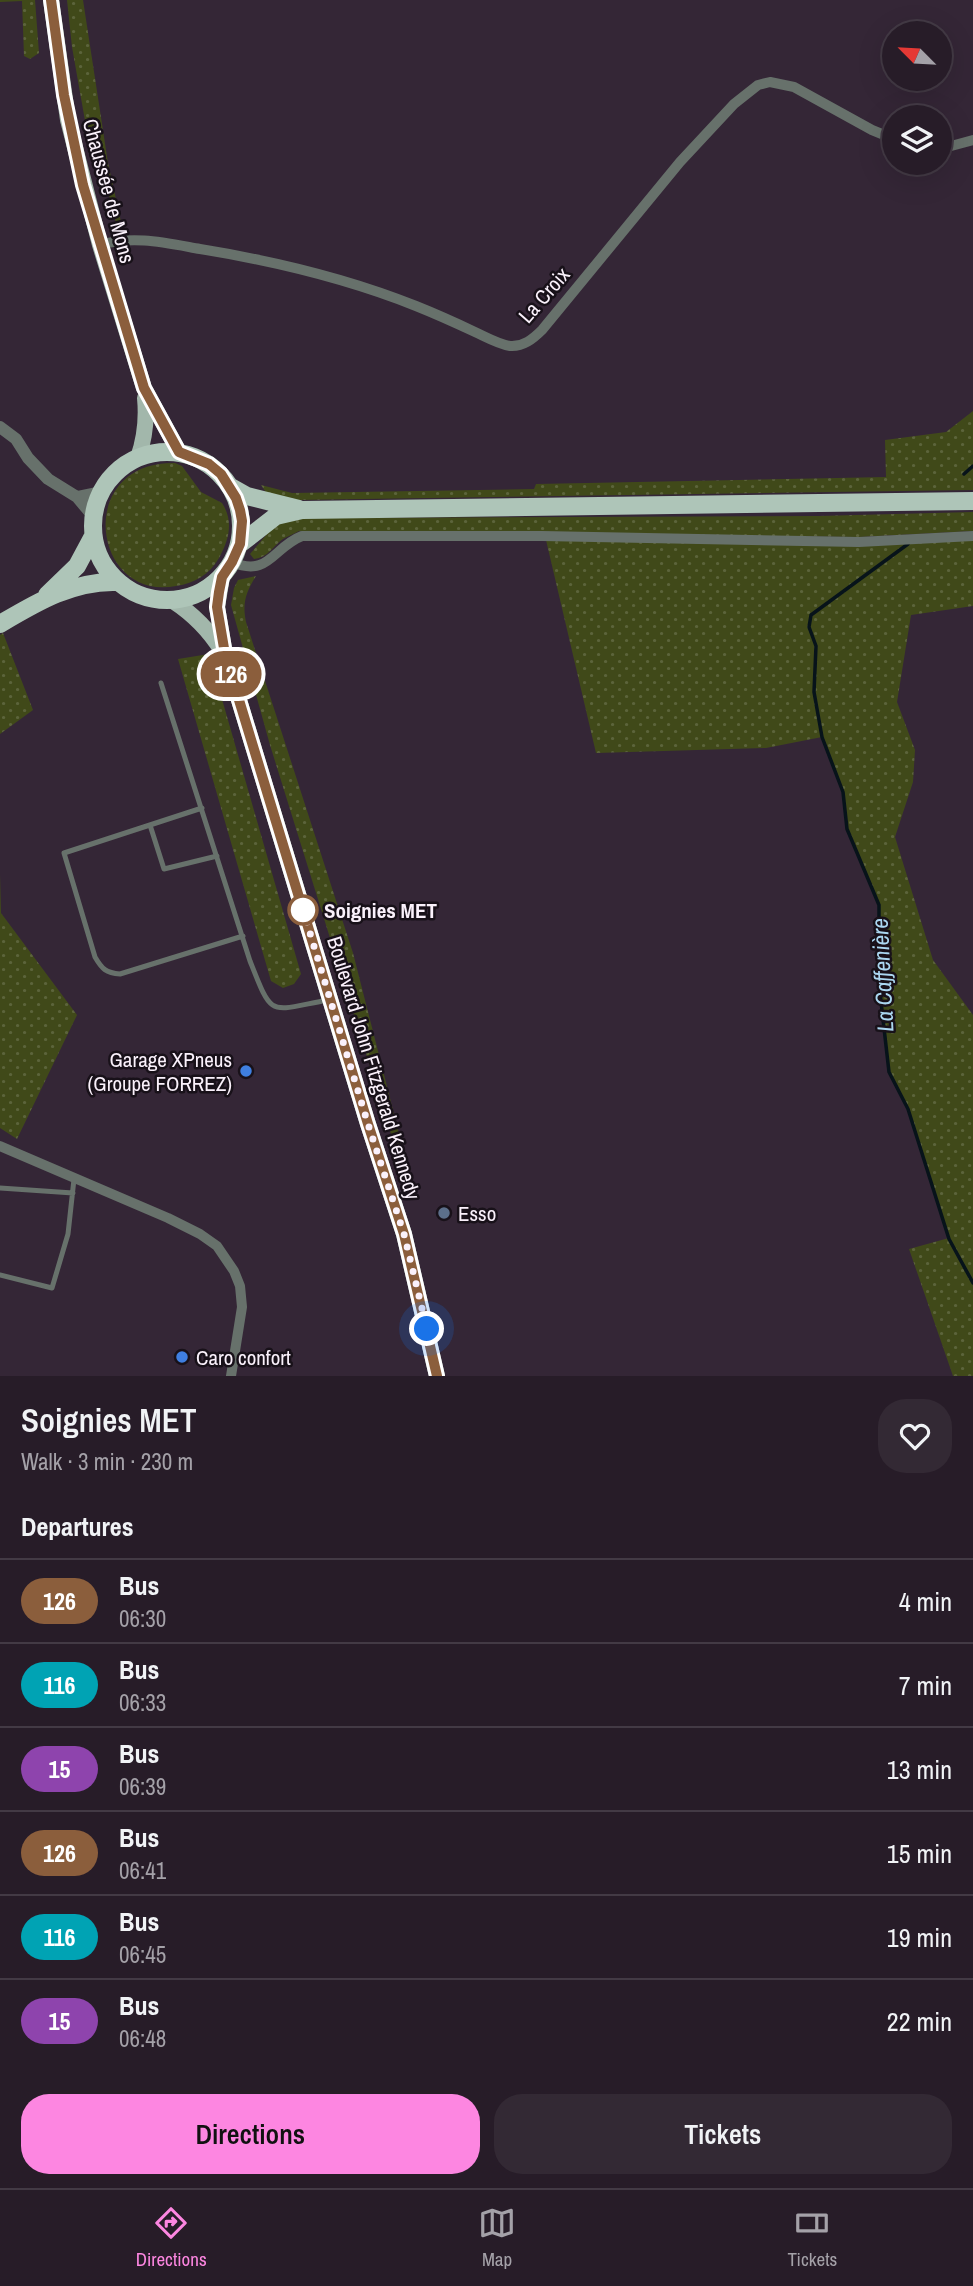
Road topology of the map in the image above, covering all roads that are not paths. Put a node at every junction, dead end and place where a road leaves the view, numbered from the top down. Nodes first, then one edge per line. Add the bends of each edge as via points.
1 (51, 0) edge
2 (882, 134) edge
3 (973, 140) edge
4 (952, 146) edge
5 (100, 245) junction
6 (144, 388) junction
7 (0, 427) edge
8 (179, 452) junction
9 (138, 458) junction
10 (231, 487) junction
11 (101, 492) junction
12 (77, 497) junction
13 (973, 500) edge
14 (303, 510) junction
15 (93, 516) junction
16 (973, 536) edge
17 (92, 538) junction
18 (240, 544) junction
19 (227, 569) junction
20 (118, 582) junction
21 (44, 598) junction
22 (173, 601) junction
23 (0, 624) edge
24 (225, 654) junction
25 (161, 683) dead end
26 (202, 808) junction
27 (150, 825) junction
28 (217, 856) junction
29 (243, 936) junction
30 (331, 1000) junction
31 (0, 1146) edge
32 (15, 1153) junction
33 (0, 1154) edge
34 (75, 1178) junction
35 (0, 1188) edge
36 (73, 1193) junction
37 (0, 1275) edge
38 (231, 1376) edge
39 (437, 1376) edge

1 - 5 main road, Chaussée de Mons via 68,120
2 - 5 street, La Croix via 794,87 758,85 680,162 542,330 516,346 393,297 290,266 134,239
3 - 4 street
5 - 6 main road, Chaussée de Mons
6 - 8 main road, Chaussée de Mons
6 - 9 main road, Chaussée de Mons via 146,425
7 - 12 street via 16,439 48,479
8 - 9 highway
8 - 10 highway via 209,464
9 - 11 highway via 114,473
10 - 14 highway via 247,496
10 - 18 highway via 242,521
11 - 12 street
11 - 15 highway
12 - 15 street
13 - 14 highway
14 - 18 highway via 276,516
15 - 17 highway
16 - 19 street via 859,542 302,537 259,567
17 - 20 highway
17 - 21 highway via 77,566
18 - 19 highway
19 - 22 highway via 195,595
19 - 24 main road, Boulevard John Fitzgerald Kennedy via 217,607
20 - 21 highway via 101,581
20 - 22 highway via 143,596
21 - 23 highway
22 - 24 main road, Boulevard John Fitzgerald Kennedy via 211,633
24 - 30 main road, Boulevard John Fitzgerald Kennedy
25 - 26 lane
26 - 27 lane
26 - 28 lane
27 - 28 lane via 164,869
27 - 29 lane via 64,853 101,967 109,974 120,974
28 - 29 lane
29 - 30 lane via 271,1006 280,1009
30 - 39 main road, Boulevard John Fitzgerald Kennedy via 404,1234
31 - 32 street
32 - 33 street
32 - 34 street
34 - 36 lane
34 - 38 street via 200,1234 226,1257 240,1286 242,1307
35 - 36 lane
36 - 37 lane via 68,1234 52,1288

